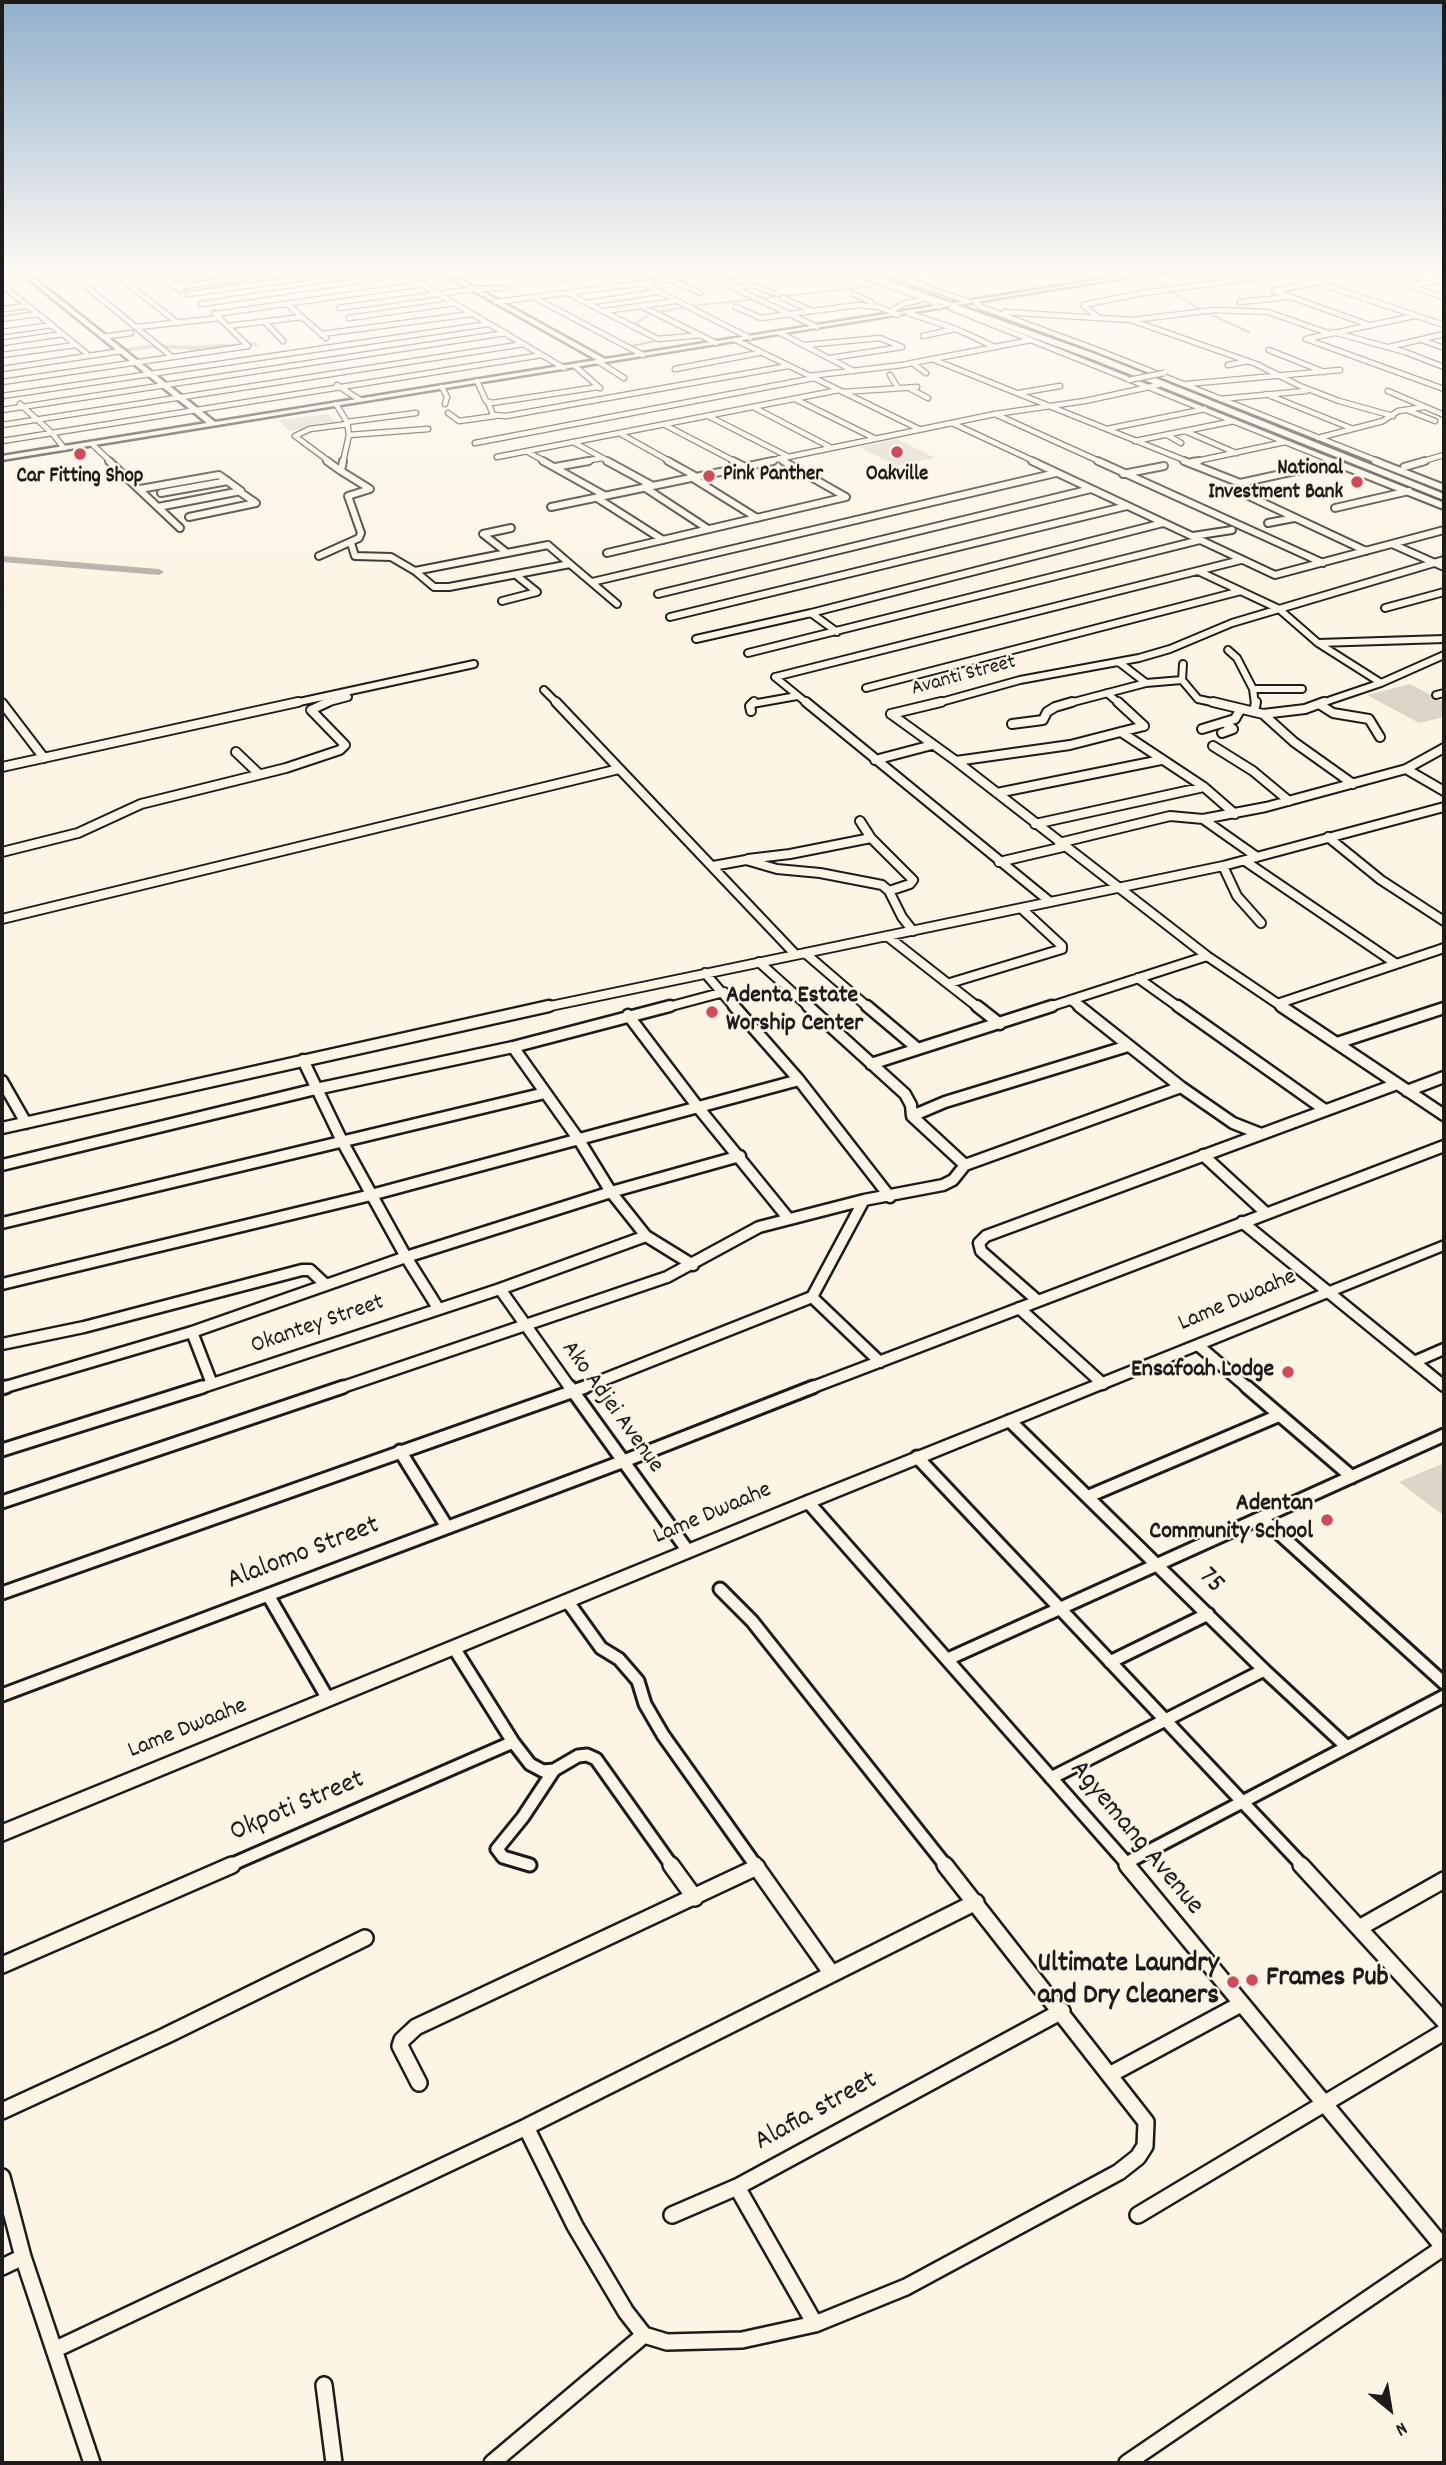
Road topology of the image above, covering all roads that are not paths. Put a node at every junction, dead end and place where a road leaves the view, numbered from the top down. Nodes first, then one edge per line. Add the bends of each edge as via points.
1 (2, 384) edge
2 (83, 384) edge
3 (162, 384) edge
4 (176, 384) edge
5 (263, 384) edge
6 (335, 384) edge
7 (351, 384) edge
8 (459, 384) edge
9 (479, 384) edge
10 (595, 384) edge
11 (688, 384) edge
12 (776, 384) edge
13 (827, 384) edge
14 (896, 384) edge
15 (993, 384) edge
16 (1149, 384) edge
17 (1149, 384) edge
18 (1161, 384) edge
19 (1167, 384) edge
20 (1183, 384) edge
21 (1191, 384) edge
22 (1298, 384) edge
23 (164, 386) junction
24 (338, 386) junction
25 (1060, 386) dead end
26 (1154, 386) junction
27 (442, 387) junction
28 (598, 387) junction
29 (917, 387) dead end
30 (898, 388) junction
31 (909, 388) junction
32 (1312, 390) junction
33 (841, 391) junction
34 (1388, 391) dead end
35 (1017, 394) junction
36 (1266, 394) junction
37 (10, 395) junction
38 (2, 396) edge
39 (179, 397) junction
40 (611, 398) junction
41 (929, 398) dead end
42 (1223, 398) junction
43 (360, 400) junction
44 (797, 400) junction
45 (488, 402) junction
46 (336, 404) junction
47 (445, 404) dead end
48 (1049, 405) junction
49 (23, 407) junction
50 (1424, 407) junction
51 (755, 408) junction
52 (1209, 408) junction
53 (2, 410) edge
54 (195, 410) junction
55 (1406, 410) junction
56 (416, 413) dead end
57 (448, 413) dead end
58 (995, 414) junction
59 (1237, 414) junction
60 (402, 415) junction
61 (1392, 415) junction
62 (1444, 415) edge
63 (495, 416) junction
64 (710, 417) junction
65 (37, 419) junction
66 (1435, 421) dead end
67 (952, 422) junction
68 (347, 423) junction
69 (213, 424) junction
70 (2, 425) edge
71 (665, 425) junction
72 (428, 429) dead end
73 (919, 429) junction
74 (1107, 429) junction
75 (1353, 429) junction
76 (409, 431) junction
77 (1185, 431) junction
78 (52, 433) junction
79 (621, 434) junction
80 (349, 435) junction
81 (1167, 435) junction
82 (1320, 437) junction
83 (875, 438) junction
84 (1293, 440) junction
85 (2, 441) edge
86 (1135, 441) junction
87 (1285, 442) junction
88 (475, 443) dead end
89 (575, 443) junction
90 (1181, 443) dead end
91 (92, 444) junction
92 (831, 447) junction
93 (64, 448) junction
94 (528, 452) junction
95 (1365, 452) junction
96 (1236, 453) junction
97 (1358, 454) junction
98 (1444, 455) edge
99 (787, 456) junction
100 (497, 457) dead end
101 (2, 458) edge
102 (601, 458) junction
103 (779, 458) junction
104 (1340, 461) junction
105 (1192, 462) junction
106 (1164, 466) dead end
107 (555, 467) junction
108 (745, 467) junction
109 (1404, 467) junction
110 (341, 471) junction
111 (1366, 471) junction
112 (1056, 473) junction
113 (1123, 474) junction
114 (693, 477) junction
115 (228, 481) junction
116 (1240, 483) junction
117 (648, 486) junction
118 (140, 489) junction
119 (1091, 489) junction
120 (1410, 491) junction
121 (240, 492) junction
122 (161, 494) dead end
123 (1441, 495) edge
124 (601, 497) junction
125 (1127, 506) junction
126 (158, 507) junction
127 (551, 507) dead end
128 (1335, 508) dead end
129 (189, 517) dead end
130 (757, 518) junction
131 (1294, 518) junction
132 (1164, 523) junction
133 (1268, 523) dead end
134 (180, 528) dead end
135 (511, 528) dead end
136 (708, 530) junction
137 (1232, 530) dead end
138 (1444, 530) edge
139 (1192, 536) junction
140 (663, 540) junction
141 (1201, 540) junction
142 (351, 543) junction
143 (1392, 544) junction
144 (1366, 551) junction
145 (506, 552) junction
146 (607, 553) dead end
147 (319, 556) dead end
148 (1242, 560) junction
149 (1444, 560) edge
150 (1323, 563) junction
151 (1434, 563) junction
152 (570, 564) junction
153 (1444, 567) edge
154 (414, 571) junction
155 (1198, 571) junction
156 (516, 575) junction
157 (592, 582) junction
158 (1241, 591) junction
159 (1444, 592) edge
160 (658, 594) dead end
161 (502, 601) dead end
162 (617, 604) dead end
163 (1385, 608) dead end
164 (1279, 609) junction
165 (811, 613) junction
166 (670, 617) dead end
167 (837, 632) junction
168 (696, 639) dead end
169 (1444, 639) edge
170 (1318, 643) junction
171 (1228, 650) dead end
172 (748, 653) dead end
173 (1444, 655) edge
174 (1436, 659) junction
175 (1120, 663) junction
176 (1444, 663) edge
177 (474, 664) dead end
178 (1183, 664) dead end
179 (1182, 680) junction
180 (1146, 683) junction
181 (1381, 683) junction
182 (866, 688) dead end
183 (1302, 689) dead end
184 (353, 690) junction
185 (544, 690) dead end
186 (1253, 690) junction
187 (1107, 693) junction
188 (797, 696) junction
189 (2, 703) edge
190 (1319, 705) junction
191 (1240, 710) junction
192 (751, 711) dead end
193 (1328, 711) junction
194 (1254, 712) junction
195 (1286, 712) junction
196 (1263, 714) junction
197 (1225, 723) junction
198 (1012, 724) dead end
199 (1202, 729) dead end
200 (1121, 732) junction
201 (1222, 733) dead end
202 (1380, 737) dead end
203 (932, 745) junction
204 (1213, 746) dead end
205 (1444, 748) edge
206 (236, 752) dead end
207 (44, 758) junction
208 (875, 760) junction
209 (1161, 760) junction
210 (956, 761) junction
211 (2, 767) edge
212 (619, 769) junction
213 (1406, 769) junction
214 (259, 774) junction
215 (1353, 785) junction
216 (1204, 787) junction
217 (1444, 791) edge
218 (997, 793) junction
219 (1289, 801) junction
220 (1444, 807) edge
221 (1235, 814) junction
222 (1203, 819) junction
223 (860, 821) dead end
224 (1035, 824) junction
225 (1328, 837) junction
226 (871, 838) junction
227 (1061, 845) junction
228 (2, 852) edge
229 (1256, 857) junction
230 (1014, 858) junction
231 (746, 860) junction
232 (1245, 861) junction
233 (999, 862) junction
234 (713, 866) junction
235 (1223, 866) junction
236 (1007, 868) junction
237 (1116, 888) junction
238 (889, 891) junction
239 (1049, 901) junction
240 (1022, 909) junction
241 (2, 919) edge
242 (1444, 921) edge
243 (1261, 923) dead end
244 (913, 931) junction
245 (887, 936) junction
246 (1444, 948) edge
247 (800, 954) junction
248 (1207, 956) junction
249 (759, 962) junction
250 (1395, 962) junction
251 (705, 973) junction
252 (1138, 978) junction
253 (950, 984) junction
254 (723, 992) junction
255 (1071, 1000) junction
256 (1280, 1003) junction
257 (1444, 1008) edge
258 (628, 1015) junction
259 (1000, 1024) junction
260 (1337, 1043) junction
261 (1128, 1046) junction
262 (513, 1047) junction
263 (918, 1049) junction
264 (303, 1060) junction
265 (871, 1064) junction
266 (1444, 1077) edge
267 (799, 1080) junction
268 (2, 1081) edge
269 (1396, 1084) junction
270 (1181, 1087) junction
271 (316, 1090) junction
272 (1407, 1091) junction
273 (545, 1093) junction
274 (697, 1106) junction
275 (1325, 1110) junction
276 (1444, 1115) edge
277 (912, 1116) junction
278 (26, 1123) junction
279 (2, 1128) edge
280 (1261, 1133) junction
281 (579, 1140) junction
282 (343, 1143) junction
283 (1444, 1146) edge
284 (1203, 1155) junction
285 (740, 1156) junction
286 (2, 1165) edge
287 (965, 1165) junction
288 (611, 1192) junction
289 (371, 1195) junction
290 (890, 1198) junction
291 (864, 1199) junction
292 (1266, 1213) junction
293 (788, 1218) junction
294 (1242, 1222) junction
295 (2, 1223) edge
296 (646, 1236) junction
297 (1444, 1245) edge
298 (406, 1257) junction
299 (693, 1265) junction
300 (2, 1284) edge
301 (326, 1285) junction
302 (500, 1289) junction
303 (1326, 1292) junction
304 (811, 1297) junction
305 (1038, 1301) junction
306 (438, 1308) junction
307 (1019, 1308) junction
308 (524, 1326) junction
309 (192, 1332) junction
310 (2, 1344) edge
311 (1199, 1346) junction
312 (1444, 1349) edge
313 (880, 1362) junction
314 (1414, 1362) junction
315 (212, 1384) junction
316 (1103, 1384) junction
317 (1444, 1386) edge
318 (2, 1388) edge
319 (574, 1391) junction
320 (1280, 1415) junction
321 (1010, 1421) junction
322 (1444, 1435) edge
323 (2, 1450) edge
324 (400, 1451) junction
325 (917, 1457) junction
326 (624, 1461) junction
327 (1352, 1477) junction
328 (1089, 1496) junction
329 (2, 1502) edge
330 (808, 1502) junction
331 (1262, 1518) junction
332 (447, 1527) junction
333 (688, 1551) junction
334 (1158, 1564) junction
335 (720, 1589) dead end
336 (2, 1592) edge
337 (268, 1595) junction
338 (568, 1602) junction
339 (1060, 1609) junction
340 (1208, 1614) junction
341 (454, 1648) junction
342 (948, 1659) junction
343 (1110, 1662) junction
344 (1264, 1670) junction
345 (1444, 1684) edge
346 (2, 1695) edge
347 (1444, 1696) edge
348 (327, 1699) junction
349 (1165, 1721) junction
350 (513, 1742) junction
351 (1347, 1747) junction
352 (554, 1770) junction
353 (1051, 1778) junction
354 (1243, 1801) junction
355 (2, 1833) edge
356 (1126, 1863) junction
357 (530, 1865) dead end
358 (757, 1867) junction
359 (1444, 1880) edge
360 (695, 1898) junction
361 (976, 1902) junction
362 (1359, 1928) junction
363 (365, 1938) dead end
364 (2, 1965) edge
365 (832, 1974) junction
366 (1241, 2004) junction
367 (1062, 2011) junction
368 (1444, 2021) edge
369 (1444, 2032) edge
370 (1111, 2074) junction
371 (419, 2083) dead end
372 (1326, 2104) junction
373 (2, 2111) edge
374 (526, 2127) junction
375 (2, 2177) edge
376 (737, 2187) junction
377 (672, 2215) dead end
378 (1138, 2215) dead end
379 (1444, 2247) edge
380 (23, 2257) junction
381 (2, 2267) edge
382 (815, 2324) junction
383 (644, 2335) junction
384 (54, 2350) junction
385 (324, 2385) dead end
386 (92, 2463) edge
387 (334, 2463) edge
388 (492, 2463) edge
389 (1127, 2463) edge

1 - 37 street
2 - 37 street
3 - 23 street
4 - 23 street
5 - 39 street
6 - 24 street
7 - 24 street
8 - 27 street
9 - 45 street
10 - 28 street
11 - 40 street
12 - 88 street
13 - 33 street
14 - 30 street
15 - 35 street
16 - 26 street
17 - 26 street
18 - 59 highway
19 - 59 highway
20 - 42 street
21 - 42 street
22 - 32 street
23 - 39 street
23 - 49 street
24 - 43 street
24 - 54 street
25 - 35 street
26 - 48 street
26 - 52 street
27 - 43 street
27 - 47 street
28 - 40 street
28 - 45 street
29 - 31 street
30 - 31 street
30 - 33 street
31 - 41 street
32 - 36 street
32 - 61 street
33 - 44 street
33 - 73 street
34 - 50 street
35 - 48 street
36 - 42 street
36 - 75 street
37 - 38 street
37 - 49 street
39 - 54 street
39 - 65 street
40 - 63 street
42 - 59 street
42 - 82 street
43 - 46 street
44 - 51 street
44 - 83 street
45 - 63 street
46 - 68 street
46 - 69 street
48 - 58 street
48 - 74 street
49 - 53 street
49 - 65 street
50 - 55 street
50 - 62 street
51 - 64 street
51 - 92 street
52 - 59 street
52 - 74 street
54 - 69 street
54 - 78 street
55 - 61 street
55 - 66 street
56 - 60 street
57 - 63 street via 459,421
58 - 67 street
58 - 113 street
59 - 77 street
59 - 82 street
59 - 84 street
59 - 87 street
59 - 123 highway
60 - 68 street
60 - 76 street via 414,425
61 - 75 street
64 - 71 street
64 - 99 street
65 - 70 street
65 - 78 street
67 - 73 street
67 - 112 street
68 - 80 street
68 - 110 street via 295,436
69 - 91 street
71 - 79 street
71 - 108 street
72 - 76 street
73 - 83 street
74 - 86 street
75 - 82 street
76 - 80 street
77 - 81 street
77 - 96 street
78 - 85 street
78 - 93 street
79 - 89 street
79 - 114 street
80 - 110 street
81 - 86 street
81 - 90 street
82 - 95 street
82 - 97 street
83 - 92 street
84 - 87 street
84 - 104 street
86 - 105 street
87 - 96 street
87 - 104 street
89 - 94 street
89 - 102 street
91 - 93 street
91 - 118 street
92 - 99 street
93 - 101 street
94 - 100 street
94 - 107 street
95 - 97 street
95 - 109 street
96 - 105 street
97 - 123 street
98 - 109 street
99 - 103 street
102 - 107 street
102 - 117 street
103 - 108 street
103 - 130 street via 846,497
104 - 111 street
104 - 116 street
105 - 116 street
106 - 113 street
107 - 124 street
108 - 114 street
109 - 123 street
110 - 142 street via 370,489 348,496 361,533
111 - 120 street
111 - 123 street
112 - 119 street
112 - 157 street
113 - 150 street
114 - 117 street
114 - 130 street
115 - 118 street via 219,475
115 - 121 street
115 - 122 street
116 - 131 street via 1235,491
117 - 124 street
117 - 136 street
118 - 126 street
119 - 125 street
119 - 160 street
120 - 123 street
120 - 128 street
121 - 126 street
121 - 129 street via 256,503
124 - 127 street
124 - 140 street
125 - 132 street
125 - 166 street
126 - 134 street
130 - 136 street
131 - 133 street
131 - 144 street
132 - 139 street
132 - 165 street
135 - 145 street via 483,534
136 - 140 street
137 - 139 street
138 - 143 street
139 - 141 street
140 - 146 street
141 - 148 street
141 - 167 street
142 - 147 street
142 - 154 street via 355,556 391,558
143 - 144 street
143 - 151 street
144 - 150 street
145 - 152 street via 548,545
145 - 154 street
148 - 150 street via 1275,575
148 - 155 street
149 - 151 street, Avanti Street
151 - 153 street
151 - 164 street, Avanti Street
152 - 156 street
152 - 157 street
154 - 156 street via 442,588
155 - 158 street
155 - 188 street via 775,677
156 - 161 street via 537,592
157 - 162 street
158 - 164 street
158 - 182 street
159 - 163 street
164 - 170 street
164 - 175 street, Avanti Street
165 - 167 street
165 - 168 street
167 - 172 street
169 - 170 street
170 - 181 street
171 - 186 street
173 - 174 street
174 - 176 street
174 - 181 street
175 - 180 street
175 - 203 street, Avanti Street via 1029,678 891,714
177 - 184 street
178 - 179 street
179 - 180 street
179 - 191 street via 1198,699
180 - 187 street
181 - 190 street
183 - 186 street
184 - 207 street
184 - 214 street via 354,696 311,710 345,746
185 - 212 street
186 - 194 street
187 - 198 street via 1055,707 1043,720
187 - 200 street via 1144,726
188 - 192 street via 754,702
188 - 208 street
189 - 207 street
190 - 193 street
190 - 195 street
191 - 194 street
191 - 197 street via 1235,719
193 - 195 street via 1295,716
193 - 202 street via 1369,719
194 - 196 street
195 - 196 street
196 - 215 street
197 - 199 street
197 - 201 street via 1233,729
200 - 209 street
200 - 210 street via 1070,745
203 - 208 street
203 - 210 street, Avanti Street
204 - 219 street
205 - 213 street
206 - 214 street
207 - 211 street
208 - 233 street
209 - 216 street
209 - 218 street
210 - 218 street, Avanti Street
212 - 234 street
212 - 241 street
213 - 215 street
213 - 217 street
214 - 228 street via 141,804 78,833
215 - 219 street
216 - 221 street
216 - 224 street
218 - 224 street, Avanti Street
219 - 221 street
220 - 225 street
221 - 222 street
222 - 227 street via 1170,816
222 - 229 street
223 - 226 street
224 - 227 street, Avanti Street
225 - 229 street
225 - 242 street via 1381,880
226 - 231 street
226 - 238 street via 913,880
227 - 230 street
227 - 237 street, Avanti Street
229 - 232 street
230 - 233 street
230 - 236 street
231 - 234 street
231 - 238 street via 857,879
232 - 235 street
232 - 250 street
233 - 236 street
234 - 247 street
235 - 237 street
235 - 243 street via 1237,896
236 - 239 street
237 - 239 street
237 - 248 street, Avanti Street
238 - 244 street
239 - 240 street
240 - 244 street
240 - 253 street via 1062,949
244 - 245 street
245 - 247 street
245 - 253 street
246 - 250 street
247 - 249 street
247 - 263 street
248 - 252 street
248 - 256 street, Avanti Street
249 - 251 street
249 - 265 street
250 - 256 street
251 - 254 street
251 - 264 street
252 - 255 street
252 - 275 street
253 - 259 street
254 - 258 street
254 - 267 street
255 - 259 street
255 - 261 street
256 - 260 street, Avanti Street
257 - 260 street
258 - 262 street
258 - 274 street
259 - 263 street
260 - 269 street, Avanti Street
261 - 270 street
261 - 277 street
262 - 271 street
262 - 273 street
263 - 265 street
264 - 271 street
264 - 278 street
265 - 277 street via 905,1094
266 - 272 street
267 - 274 street
267 - 290 street
268 - 278 street
269 - 272 street, Avanti Street
269 - 275 street
270 - 280 street via 1236,1124
270 - 287 street
271 - 282 street
271 - 286 street
272 - 276 street, Avanti Street
273 - 281 street
273 - 282 street
274 - 281 street
274 - 285 street
275 - 280 street
277 - 287 street
278 - 279 street
280 - 284 street
281 - 288 street
281 - 289 street
282 - 289 street
282 - 295 street
283 - 292 street, Alalomo Street
284 - 292 street
284 - 305 street via 986,1236 979,1243 981,1251
285 - 288 street
285 - 293 street
287 - 290 street via 943,1185
288 - 296 street
288 - 298 street
289 - 298 street
289 - 300 street
290 - 291 street
291 - 293 street
291 - 304 street
292 - 294 street, Alalomo Street
293 - 299 street via 741,1236
294 - 303 street
294 - 305 street, Alalomo Street
296 - 299 street
296 - 302 street, Okantey Street
297 - 303 street, Lame Dwaahe
298 - 301 street
298 - 306 street
299 - 308 street
301 - 309 street
301 - 310 street via 310,1270 302,1270
302 - 306 street, Okantey Street
302 - 308 street, Ako Adjei Avenue
303 - 311 street, Lame Dwaahe
303 - 314 street
304 - 313 street
304 - 319 street
305 - 307 street, Alalomo Street
306 - 315 street, Okantey Street
307 - 313 street, Alalomo Street
307 - 316 street
308 - 319 street, Ako Adjei Avenue
308 - 329 street
309 - 315 street
309 - 318 street
311 - 316 street, Lame Dwaahe
311 - 320 street
312 - 314 street
313 - 326 street, Alalomo Street
314 - 317 street
315 - 323 street, Okantey Street
316 - 321 street, Lame Dwaahe
319 - 324 street
319 - 326 street, Ako Adjei Avenue
320 - 327 street
320 - 328 street
321 - 325 street, Lame Dwaahe
321 - 328 street, 75
322 - 327 street
324 - 332 street
324 - 336 street
325 - 330 street, Lame Dwaahe
325 - 339 street
326 - 332 street, Alalomo Street
326 - 333 street, Ako Adjei Avenue
327 - 331 street
328 - 334 street, 75
330 - 333 street, Lame Dwaahe
330 - 342 street, Agyemang Avenue
331 - 334 street
331 - 345 street
332 - 337 street, Alalomo Street
333 - 338 street, Lame Dwaahe
334 - 339 street
334 - 340 street, 75
335 - 361 street via 752,1621
337 - 346 street, Alalomo Street
337 - 348 street
338 - 341 street, Lame Dwaahe
338 - 358 street via 601,1648 619,1659 638,1681 663,1735
339 - 342 street
339 - 343 street
340 - 343 street
340 - 344 street, 75
341 - 348 street, Lame Dwaahe
341 - 350 street
342 - 353 street, Agyemang Avenue
343 - 349 street
344 - 349 street
344 - 351 street, 75
347 - 351 street
348 - 355 street, Lame Dwaahe
349 - 353 street
349 - 354 street
350 - 352 street via 530,1764 543,1771
350 - 364 street, Okpoti Street
351 - 354 street
352 - 357 street via 497,1849 503,1857
352 - 360 street via 578,1756 596,1759
353 - 356 street, Agyemang Avenue
354 - 356 street
354 - 362 street
356 - 366 street, Agyemang Avenue
358 - 360 street
358 - 365 street
359 - 362 street
360 - 371 street via 416,2027 400,2046
361 - 365 street
361 - 367 street
362 - 368 street
363 - 373 street
365 - 374 street
366 - 370 street
366 - 372 street, Agyemang Avenue
367 - 370 street
367 - 376 street, Alafia street
369 - 372 street
370 - 382 street via 1146,2122 1138,2157 1119,2172 906,2287
372 - 378 street
372 - 379 street, Agyemang Avenue
374 - 383 street via 575,2226
374 - 384 street
375 - 380 street
376 - 377 street, Alafia street
376 - 382 street
379 - 389 street
380 - 381 street
380 - 384 street
382 - 383 street via 742,2340 698,2343 667,2342
383 - 388 street
384 - 386 street
385 - 387 street

